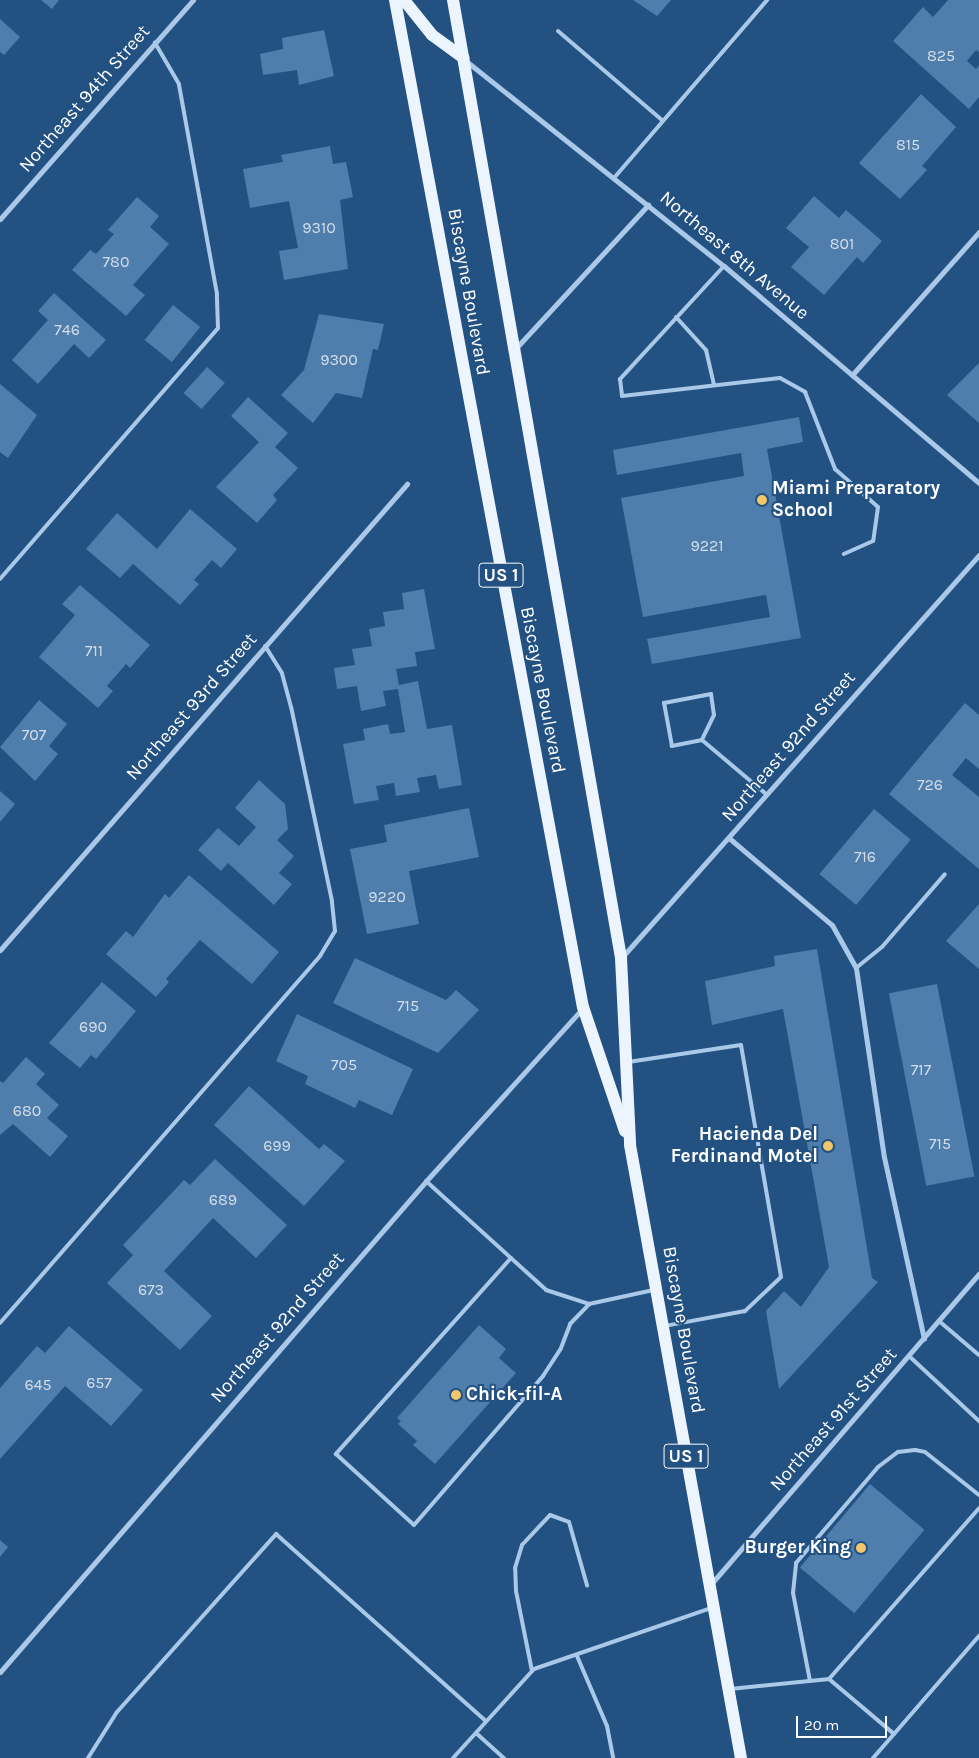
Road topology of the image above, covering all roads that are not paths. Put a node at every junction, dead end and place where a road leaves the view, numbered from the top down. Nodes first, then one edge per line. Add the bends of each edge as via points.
1 (193, 0) edge
2 (395, 0) edge
3 (404, 0) edge
4 (453, 0) edge
5 (767, 0) edge
6 (558, 31) dead end
7 (155, 43) junction
8 (464, 58) junction
9 (662, 121) junction
10 (614, 178) junction
11 (648, 205) junction
12 (0, 219) edge
13 (979, 232) edge
14 (724, 266) junction
15 (676, 317) junction
16 (515, 348) junction
17 (852, 375) junction
18 (714, 385) junction
19 (979, 483) edge
20 (407, 484) dead end
21 (844, 554) dead end
22 (979, 555) edge
23 (0, 579) edge
24 (265, 646) junction
25 (702, 740) junction
26 (767, 795) junction
27 (729, 838) junction
28 (945, 874) dead end
29 (0, 950) edge
30 (621, 958) junction
31 (856, 968) junction
32 (583, 1007) junction
33 (626, 1062) junction
34 (630, 1145) junction
35 (426, 1181) junction
36 (511, 1258) junction
37 (979, 1274) edge
38 (656, 1289) junction
39 (589, 1304) junction
40 (939, 1322) junction
41 (0, 1323) edge
42 (663, 1326) junction
43 (924, 1340) junction
44 (979, 1355) edge
45 (909, 1356) junction
46 (979, 1420) edge
47 (979, 1494) edge
48 (979, 1508) edge
49 (587, 1585) dead end
50 (710, 1585) junction
51 (714, 1607) junction
52 (979, 1636) edge
53 (577, 1656) junction
54 (532, 1670) junction
55 (0, 1672) edge
56 (829, 1679) junction
57 (810, 1681) junction
58 (729, 1689) junction
59 (486, 1721) junction
60 (476, 1733) junction
61 (894, 1734) junction
62 (88, 1758) edge
63 (453, 1758) edge
64 (504, 1758) edge
65 (613, 1758) edge
66 (741, 1758) edge
67 (873, 1758) edge

1 - 7 street, Northeast 94th Street
2 - 32 main road, Biscayne Boulevard / US 1
3 - 8 main road via 432,35
4 - 8 main road, Biscayne Boulevard / US 1
5 - 9 lane
6 - 9 lane
7 - 12 street, Northeast 94th Street
7 - 23 lane via 179,84 217,294 218,328
8 - 10 street, Northeast 8th Avenue
8 - 16 main road, Biscayne Boulevard / US 1
9 - 10 lane
10 - 11 street, Northeast 8th Avenue
11 - 14 street, Northeast 8th Avenue
11 - 16 street
13 - 17 street
14 - 15 lane
14 - 17 street, Northeast 8th Avenue
15 - 18 lane via 706,350
15 - 18 lane via 620,379 622,396
16 - 30 main road, Biscayne Boulevard / US 1
17 - 19 street, Northeast 8th Avenue
18 - 21 lane via 780,378 805,392 835,469 878,507 873,541
20 - 24 street, Northeast 93rd Street
22 - 26 street, Northeast 92nd Street
24 - 29 street, Northeast 93rd Street
24 - 41 lane via 282,673 291,707 335,930 320,956
25 - 25 lane via 672,746 664,703 711,694 714,715
25 - 26 lane
26 - 27 street, Northeast 92nd Street
27 - 30 street, Northeast 92nd Street
27 - 31 street via 832,925
28 - 31 lane via 882,947
30 - 33 main road, Biscayne Boulevard / US 1
31 - 43 street via 884,1157
32 - 34 main road, Biscayne Boulevard / US 1
32 - 35 street, Northeast 92nd Street
33 - 34 main road, Biscayne Boulevard / US 1
33 - 42 lane via 741,1045 781,1277 746,1311
34 - 38 main road, Biscayne Boulevard / US 1
35 - 36 lane
35 - 55 street, Northeast 92nd Street
36 - 39 lane via 546,1290
36 - 39 lane via 336,1454 414,1525 548,1369 570,1324
37 - 40 street, Northeast 91st Street
38 - 39 lane
38 - 42 main road, Biscayne Boulevard / US 1
40 - 43 street, Northeast 91st Street
40 - 44 lane
42 - 50 main road, Biscayne Boulevard / US 1
43 - 45 street, Northeast 91st Street
45 - 46 lane
45 - 50 street, Northeast 91st Street
47 - 57 lane via 920,1451 898,1452 878,1467 796,1563 793,1594
48 - 56 lane
49 - 54 lane via 569,1522 550,1515 522,1545 515,1568 516,1591
50 - 51 main road, Biscayne Boulevard / US 1
51 - 53 lane
51 - 58 main road, Biscayne Boulevard / US 1
52 - 61 lane
53 - 54 lane
53 - 65 lane via 607,1726
54 - 59 lane
56 - 57 lane
56 - 61 lane
57 - 58 lane
58 - 66 main road, Biscayne Boulevard / US 1
59 - 60 lane
59 - 62 lane via 276,1534 117,1712
60 - 63 lane
60 - 64 lane
61 - 67 lane

